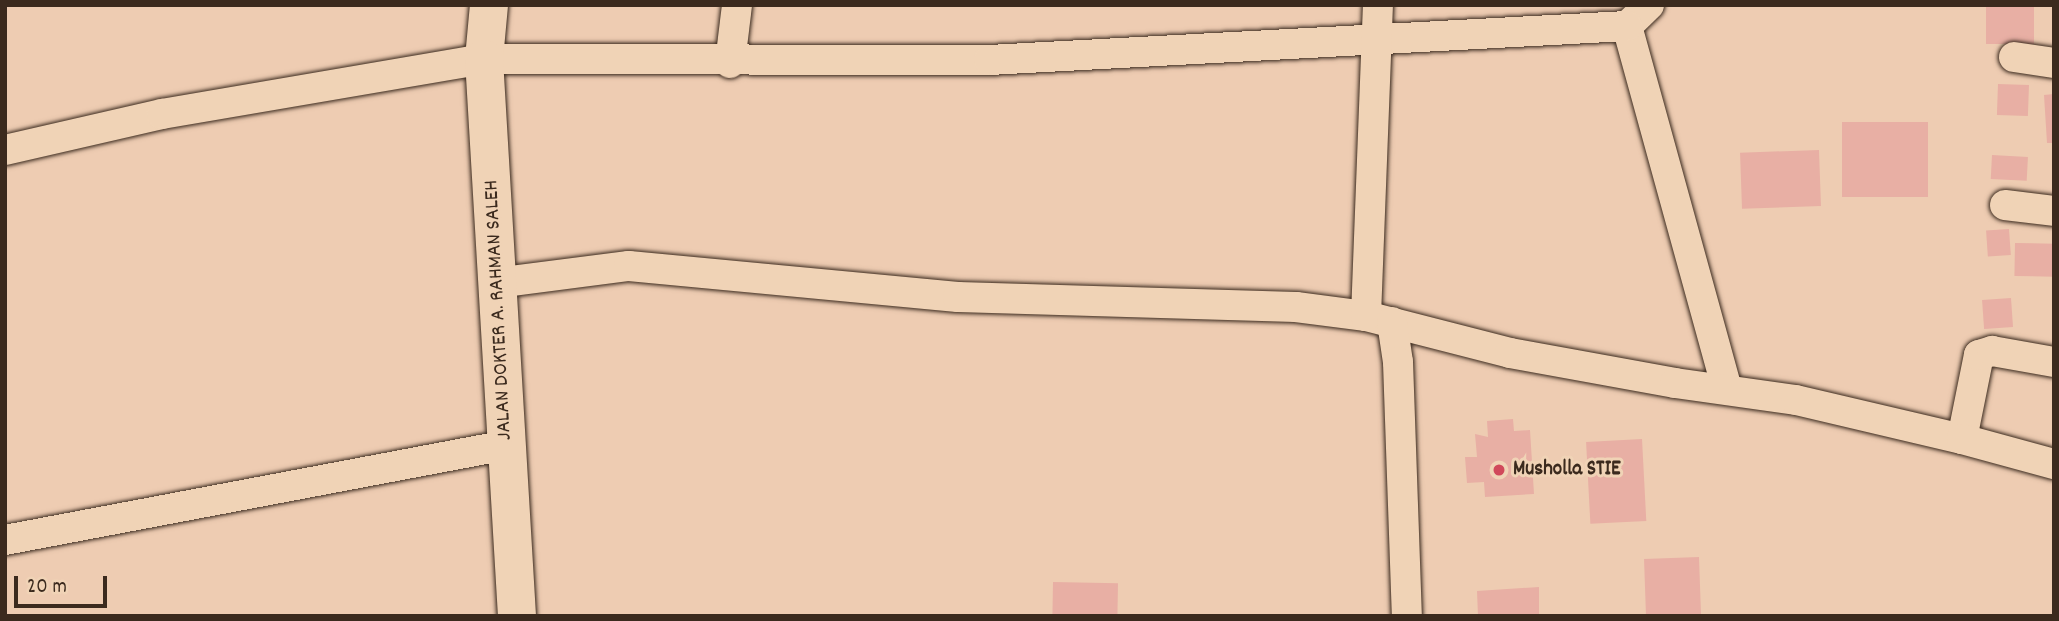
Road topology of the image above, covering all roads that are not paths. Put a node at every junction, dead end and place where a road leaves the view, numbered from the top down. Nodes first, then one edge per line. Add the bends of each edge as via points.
1 (489, 5) edge
2 (737, 5) edge
3 (1378, 5) edge
4 (1649, 5) edge
5 (1627, 26) junction
6 (1381, 38) junction
7 (2014, 57) dead end
8 (484, 59) junction
9 (730, 63) junction
10 (2054, 63) edge
11 (5, 150) edge
12 (2005, 205) dead end
13 (2054, 211) edge
14 (496, 283) junction
15 (1379, 319) junction
16 (2054, 362) edge
17 (1727, 389) junction
18 (1962, 439) junction
19 (507, 445) junction
20 (2054, 464) edge
21 (5, 540) edge
22 (517, 616) edge
23 (1407, 616) edge

1 - 8 main road, JALAN DOKTER A. RAHMAN SALEH
2 - 9 street
3 - 6 street
4 - 5 street
5 - 6 street
5 - 17 street
6 - 9 street via 989,61
6 - 15 street
7 - 10 street
8 - 9 street
8 - 11 street via 163,114
8 - 14 main road, JALAN DOKTER A. RAHMAN SALEH
12 - 13 street
14 - 15 street via 629,266 958,297 1296,307
14 - 19 main road, JALAN DOKTER A. RAHMAN SALEH
15 - 17 street via 1510,353
15 - 23 street via 1398,362
16 - 18 street via 1992,351 1979,355
17 - 18 street
18 - 20 street
19 - 21 street
19 - 22 main road, JALAN DOKTER A. RAHMAN SALEH

